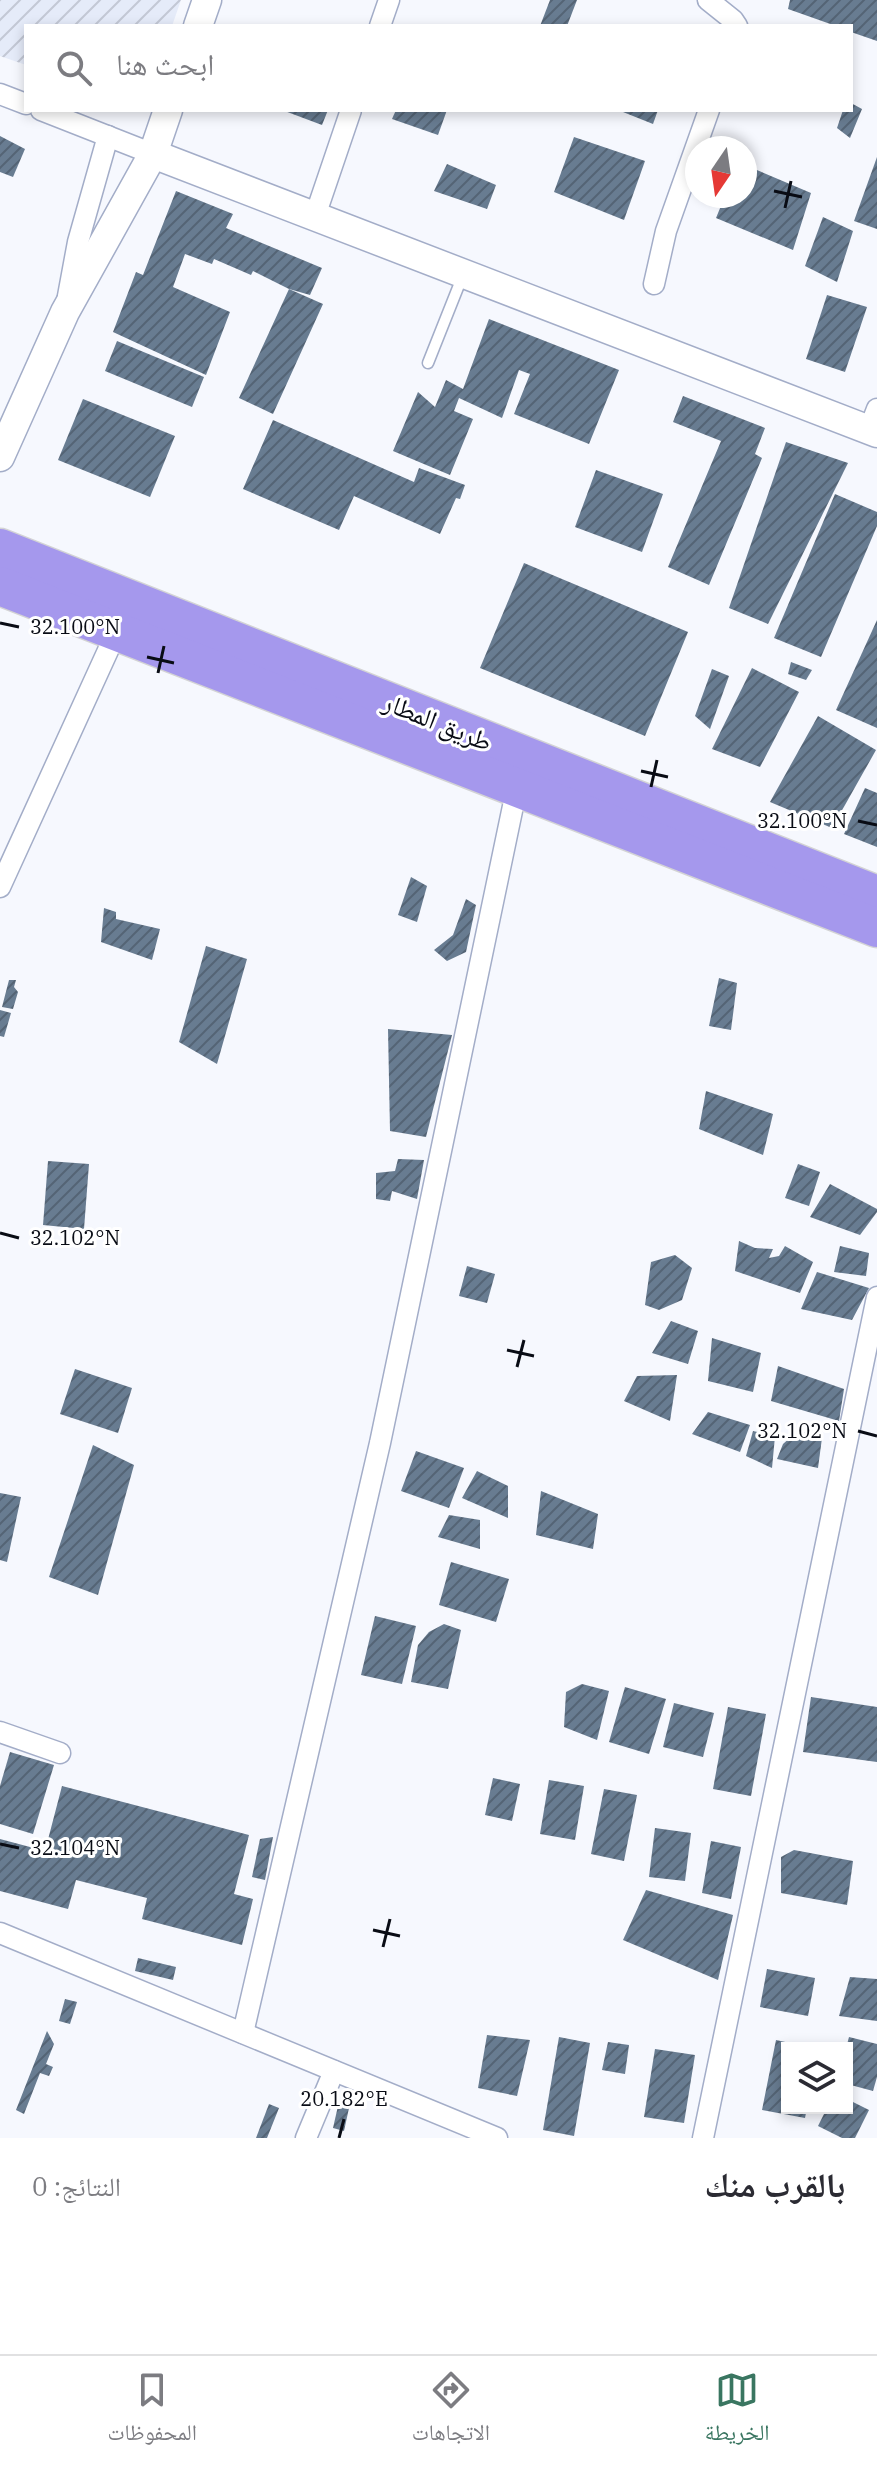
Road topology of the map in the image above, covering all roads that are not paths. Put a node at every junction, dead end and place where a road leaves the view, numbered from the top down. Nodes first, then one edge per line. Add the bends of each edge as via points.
1 (207, 0) edge
2 (389, 0) edge
3 (708, 0) edge
4 (199, 24) edge
5 (381, 24) edge
6 (736, 24) edge
7 (0, 94) edge
8 (24, 103) edge
9 (46, 112) edge
10 (167, 112) edge
11 (350, 112) edge
12 (708, 112) edge
13 (108, 136) junction
14 (153, 154) junction
15 (315, 216) junction
16 (464, 273) junction
17 (654, 284) dead end
18 (65, 312) junction
19 (428, 363) dead end
20 (874, 424) edge
21 (0, 457) edge
22 (0, 548) edge
23 (0, 586) edge
24 (116, 633) junction
25 (517, 787) junction
26 (0, 887) edge
27 (877, 895) edge
28 (877, 928) edge
29 (877, 1297) edge
30 (0, 1732) edge
31 (60, 1753) dead end
32 (0, 1933) edge
33 (243, 2033) junction
34 (334, 2071) junction
35 (306, 2138) edge
36 (497, 2138) edge
37 (703, 2138) edge

1 - 4 street
2 - 5 street
3 - 6 street
7 - 8 street
9 - 13 street
10 - 14 street
11 - 15 street
12 - 17 street via 666,231
13 - 14 street
13 - 18 street
14 - 15 street
14 - 18 street
15 - 16 street
16 - 19 lane
16 - 20 street
18 - 21 street
22 - 27 highway, طريق المطار
23 - 24 highway, طريق المطار
24 - 25 highway, طريق المطار
24 - 26 street
25 - 28 highway, طريق المطار
25 - 33 street via 380,1443
29 - 37 street
30 - 31 street
32 - 33 street
33 - 34 street
34 - 35 street
34 - 36 street

